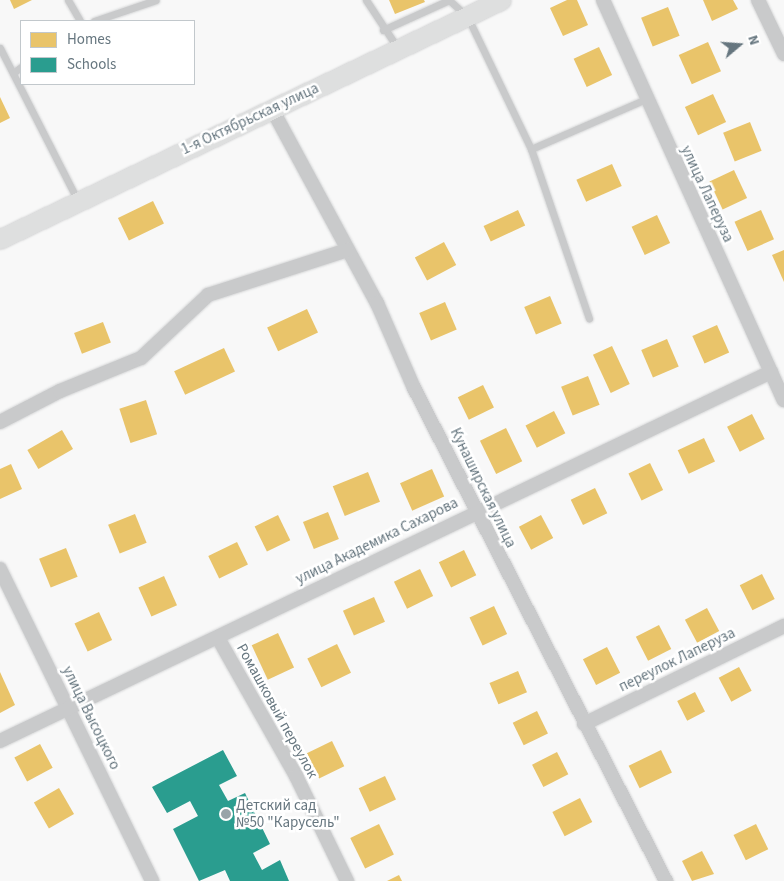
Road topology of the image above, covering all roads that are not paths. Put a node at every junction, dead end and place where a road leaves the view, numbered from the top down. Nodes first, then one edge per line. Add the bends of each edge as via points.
1 (68, 0) edge
2 (156, 0) edge
3 (366, 0) edge
4 (449, 0) edge
5 (501, 0) edge
6 (603, 0) edge
7 (758, 0) edge
8 (467, 16) junction
9 (79, 20) edge
10 (97, 20) edge
11 (383, 30) junction
12 (0, 48) edge
13 (398, 49) junction
14 (784, 54) edge
15 (20, 68) edge
16 (13, 73) junction
17 (646, 99) junction
18 (272, 109) junction
19 (531, 149) junction
20 (79, 202) junction
21 (0, 239) edge
22 (347, 250) junction
23 (589, 318) dead end
24 (771, 372) junction
25 (784, 400) edge
26 (0, 422) edge
27 (475, 510) junction
28 (0, 569) edge
29 (784, 626) edge
30 (218, 638) junction
31 (70, 711) junction
32 (584, 724) junction
33 (0, 741) edge
34 (152, 881) edge
35 (346, 881) edge
36 (666, 881) edge

1 - 9 lane
2 - 10 lane
3 - 11 lane
4 - 8 lane
4 - 11 lane
5 - 8 street, 1-я Октябрьская улица
6 - 17 street, улица Лаперуза
7 - 14 street
8 - 13 street, 1-я Октябрьская улица
8 - 19 lane
11 - 13 lane
12 - 16 lane
13 - 18 street, 1-я Октябрьская улица
15 - 16 lane
16 - 20 lane
17 - 19 lane
17 - 24 street, улица Лаперуза
18 - 20 street, 1-я Октябрьская улица
18 - 22 street, Кунаширская улица
19 - 23 lane
20 - 21 street, 1-я Октябрьская улица
22 - 26 street via 208,296 141,358 60,391
22 - 27 street, Кунаширская улица
24 - 25 street, улица Лаперуза
24 - 27 street, улица Академика Сахарова
27 - 30 street, улица Академика Сахарова
27 - 32 street, Кунаширская улица
28 - 31 street, улица Высоцкого
29 - 32 street, переулок Лаперуза
30 - 31 street, улица Академика Сахарова
30 - 35 street, Ромашковый переулок via 296,776
31 - 33 street, улица Академика Сахарова
31 - 34 street, улица Высоцкого
32 - 36 street, Кунаширская улица

